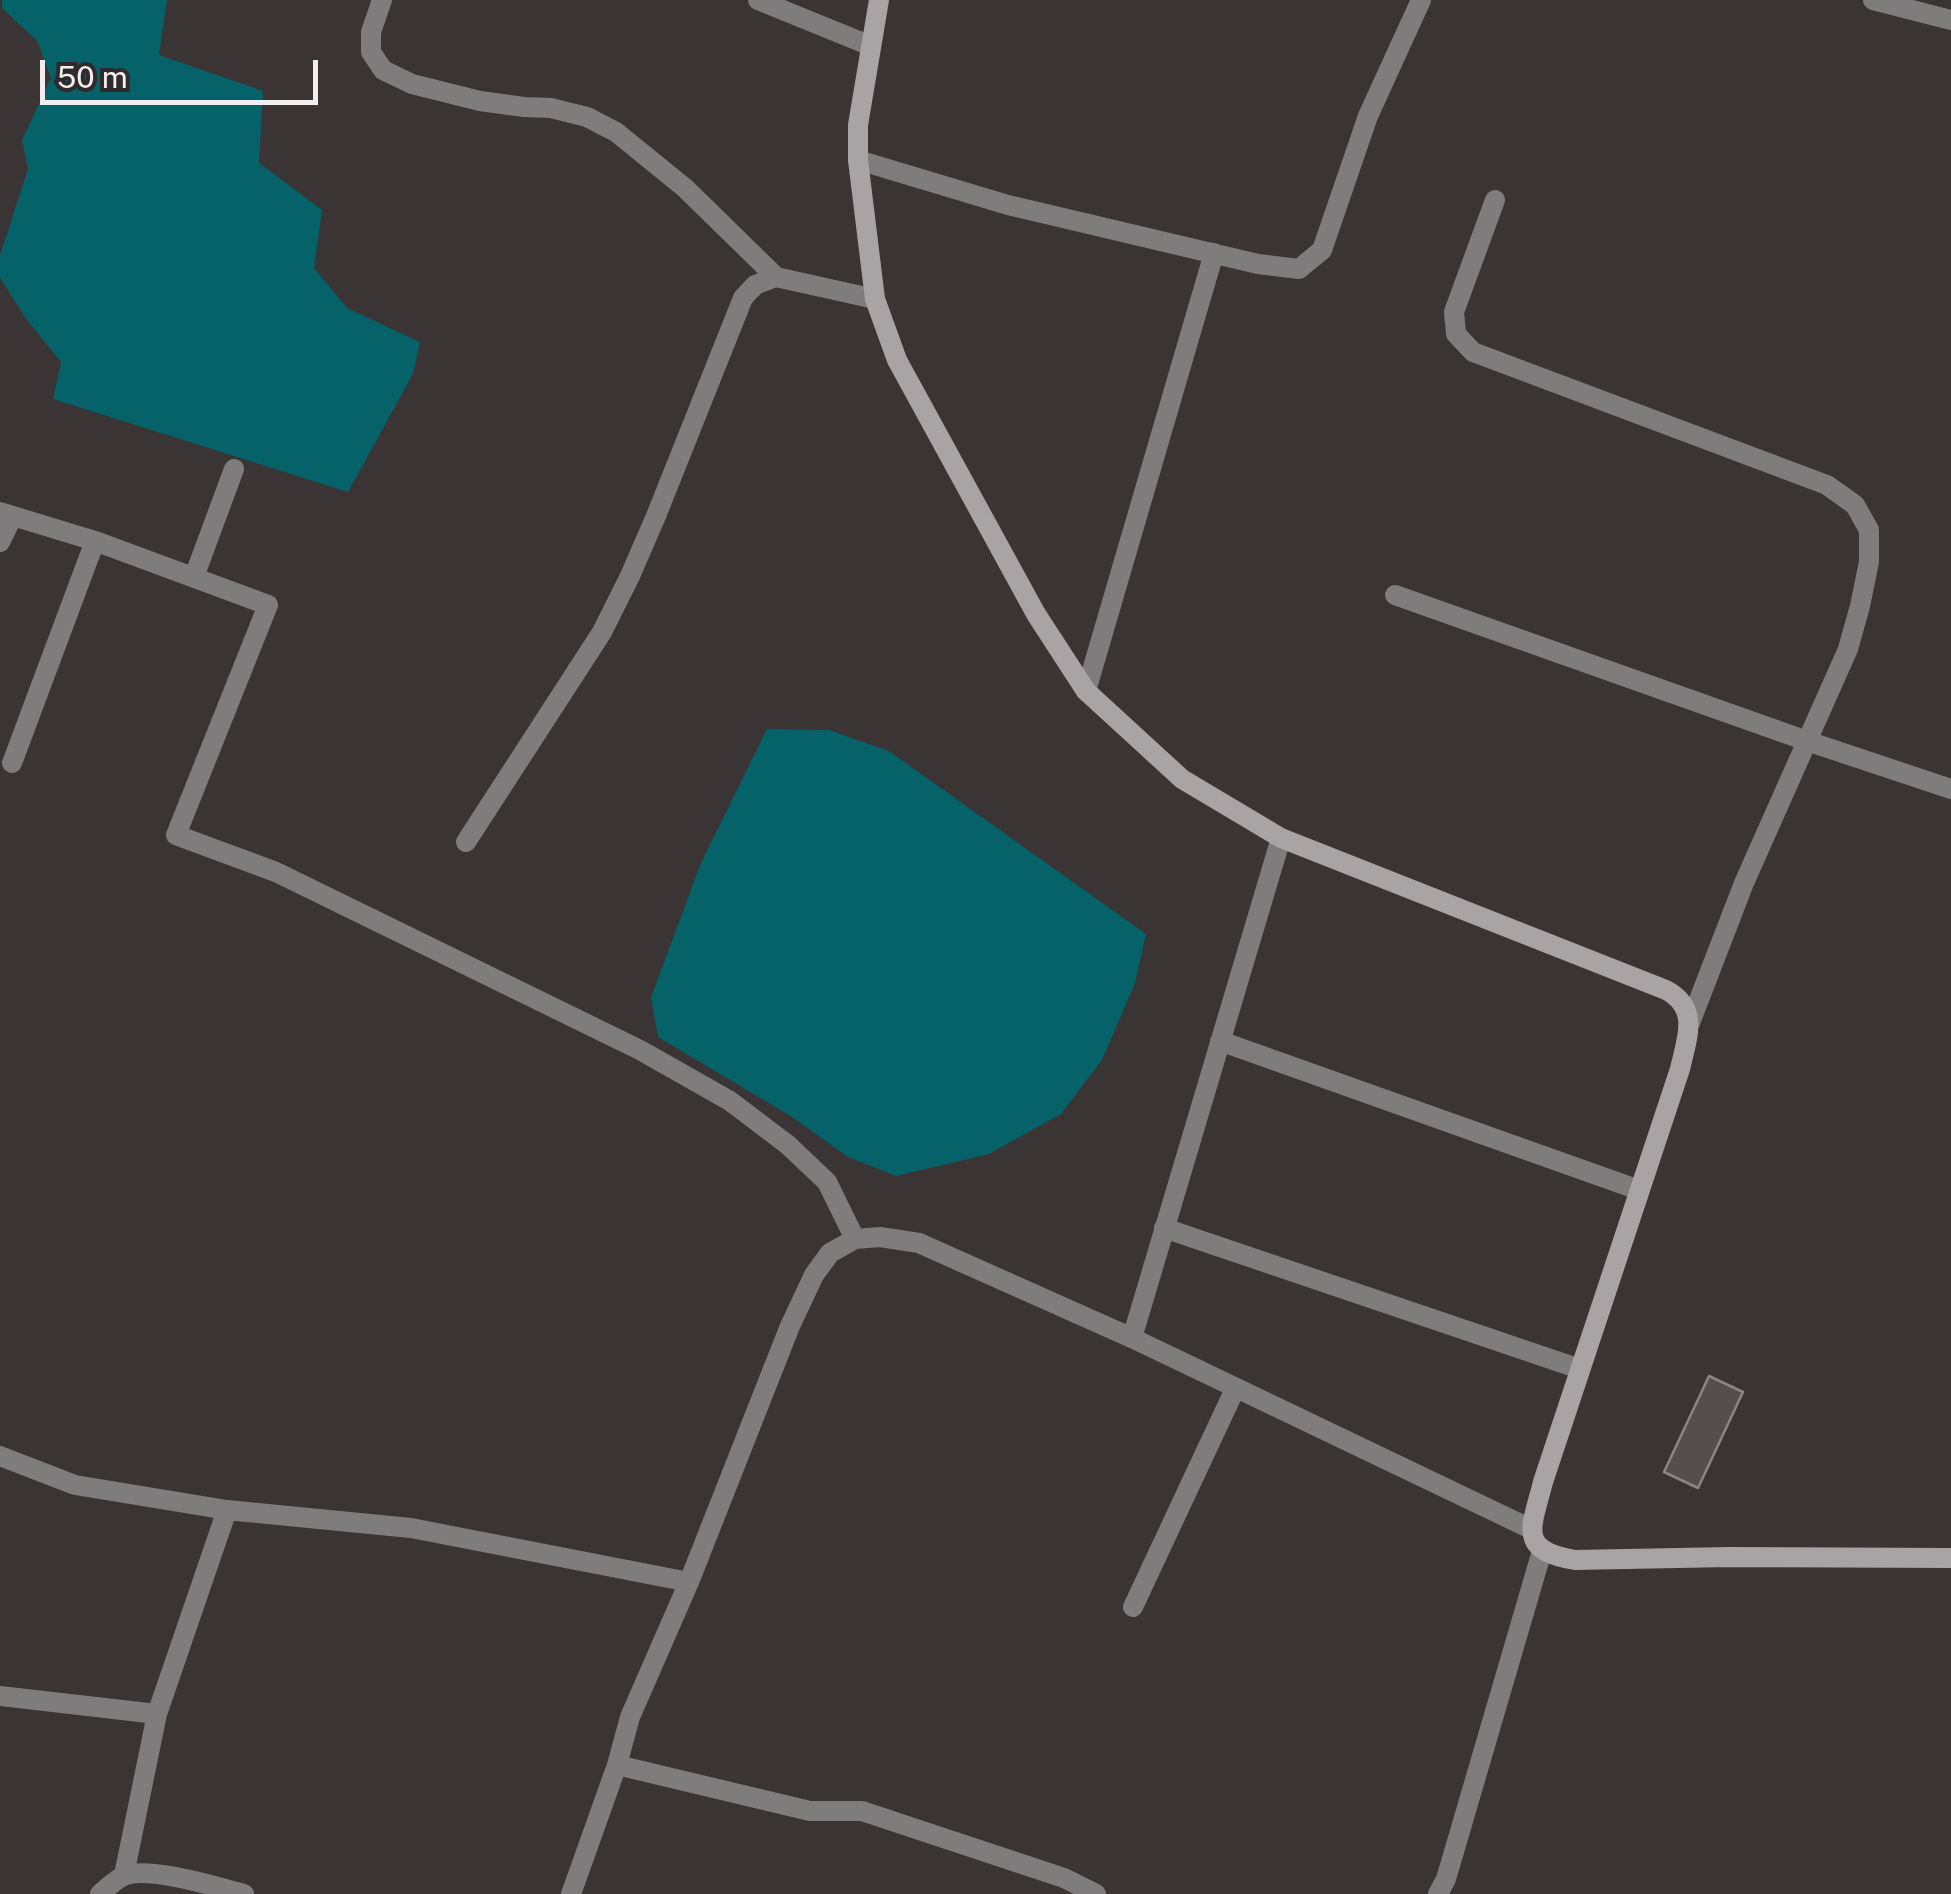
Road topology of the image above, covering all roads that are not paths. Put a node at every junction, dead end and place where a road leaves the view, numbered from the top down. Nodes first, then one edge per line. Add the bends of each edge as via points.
1 (382, 0) edge
2 (758, 0) edge
3 (879, 0) edge
4 (1421, 0) edge
5 (1873, 0) edge
6 (1951, 20) edge
7 (871, 46) junction
8 (858, 160) junction
9 (1495, 200) dead end
10 (1214, 253) junction
11 (776, 276) junction
12 (875, 299) junction
13 (234, 469) dead end
14 (6, 514) edge
15 (95, 540) junction
16 (0, 542) edge
17 (194, 576) junction
18 (1395, 595) dead end
19 (1086, 692) junction
20 (1807, 741) junction
21 (12, 763) dead end
22 (1951, 788) edge
23 (1281, 838) junction
24 (466, 842) dead end
25 (1690, 1022) junction
26 (1220, 1042) junction
27 (1639, 1190) junction
28 (1164, 1228) junction
29 (855, 1240) junction
30 (1132, 1338) junction
31 (1580, 1369) junction
32 (1235, 1389) junction
33 (0, 1456) edge
34 (227, 1510) junction
35 (1531, 1529) junction
36 (1542, 1551) junction
37 (1951, 1558) edge
38 (688, 1582) junction
39 (1133, 1607) dead end
40 (0, 1696) edge
41 (157, 1714) junction
42 (617, 1765) junction
43 (124, 1875) junction
44 (1060, 1886) edge
45 (100, 1894) edge
46 (244, 1894) edge
47 (571, 1894) edge
48 (1096, 1894) edge
49 (1438, 1894) edge

1 - 11 street via 371,52 383,70 480,101 587,117 616,132
2 - 7 street
3 - 7 main road
4 - 10 street via 1368,116 1322,250 1299,269
5 - 6 street
7 - 8 main road
8 - 10 street via 1008,205
8 - 12 main road
9 - 20 street via 1454,312 1456,334 1473,352 1826,485 1855,506 1869,530 1869,562 1848,649
10 - 19 street
11 - 12 street
11 - 24 street via 743,298 602,632
12 - 19 main road via 897,360
13 - 17 street
14 - 15 street
14 - 16 street
15 - 17 street
15 - 21 street
17 - 29 street via 268,604 176,835 276,872 640,1050 730,1101 826,1182
18 - 20 street
19 - 23 main road via 1182,778
20 - 22 street
20 - 25 street
23 - 25 main road via 1666,990 1678,996
23 - 26 street
25 - 27 main road
26 - 27 street
26 - 28 street
27 - 31 main road
28 - 30 street
28 - 31 street
29 - 30 street via 918,1243
29 - 38 street via 830,1253 814,1274
30 - 32 street
31 - 35 main road
32 - 35 street
32 - 39 street
33 - 34 street via 75,1485
34 - 38 street via 411,1528
34 - 41 street
35 - 36 main road
36 - 37 main road via 1575,1560
36 - 49 street
38 - 42 street via 630,1717
40 - 41 street
41 - 43 street
42 - 44 street via 810,1811 862,1810
42 - 47 street
43 - 45 street
43 - 46 street via 178,1878
44 - 48 street

